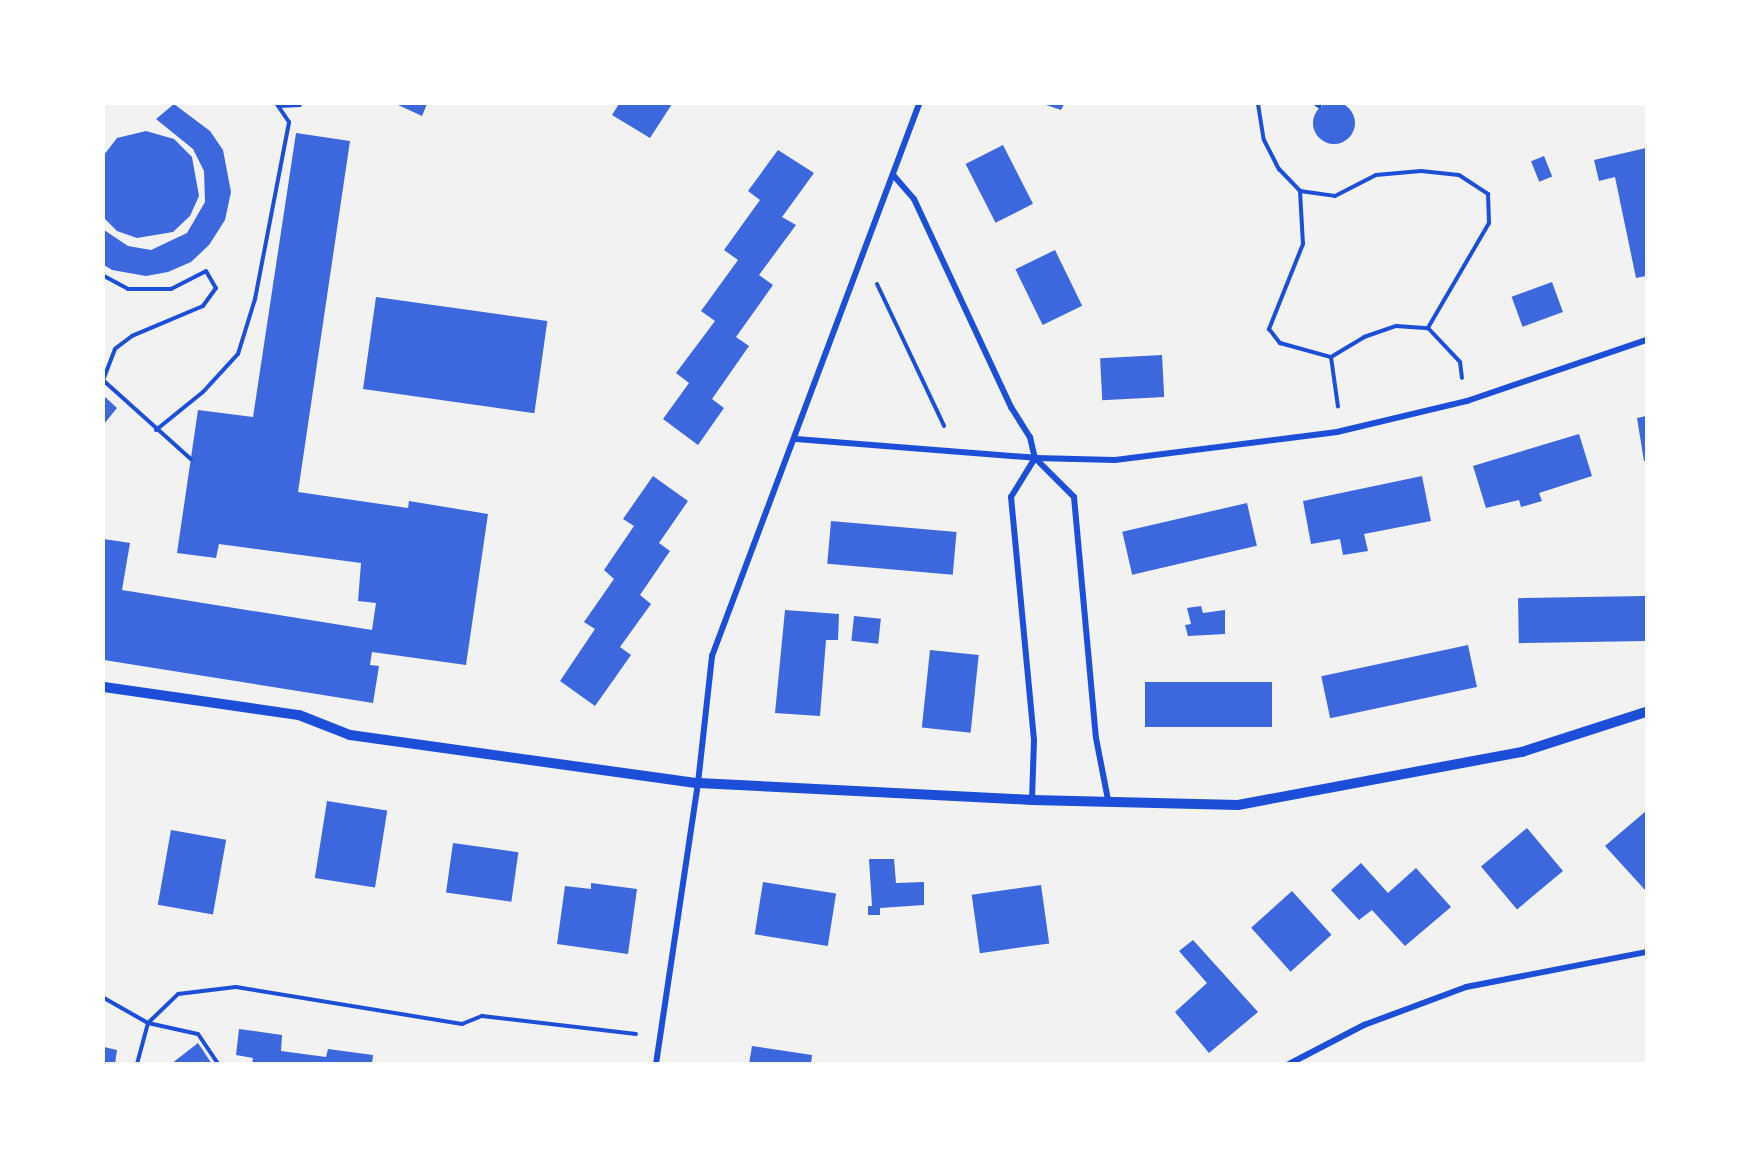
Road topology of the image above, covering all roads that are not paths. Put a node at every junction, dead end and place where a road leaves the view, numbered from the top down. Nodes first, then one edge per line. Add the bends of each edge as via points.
1 (919, 104) edge
2 (894, 176) junction
3 (1647, 340) edge
4 (796, 439) junction
5 (1035, 458) junction
6 (104, 687) edge
7 (1647, 712) edge
8 (699, 783) junction
9 (1032, 800) junction
10 (1108, 800) junction
11 (1647, 952) edge
12 (656, 1064) edge
13 (1289, 1064) edge

1 - 2 street
2 - 4 street
2 - 5 street via 914,199 1011,407 1030,437
3 - 5 street via 1467,400 1337,432 1115,460
4 - 5 street
4 - 8 street via 712,656
5 - 9 street via 1011,497 1034,740
5 - 10 street via 1074,497 1096,738
6 - 8 street via 299,715 350,735
7 - 10 street via 1522,752 1238,805
8 - 9 street
8 - 12 street
9 - 10 street
11 - 13 street via 1466,987 1364,1025

